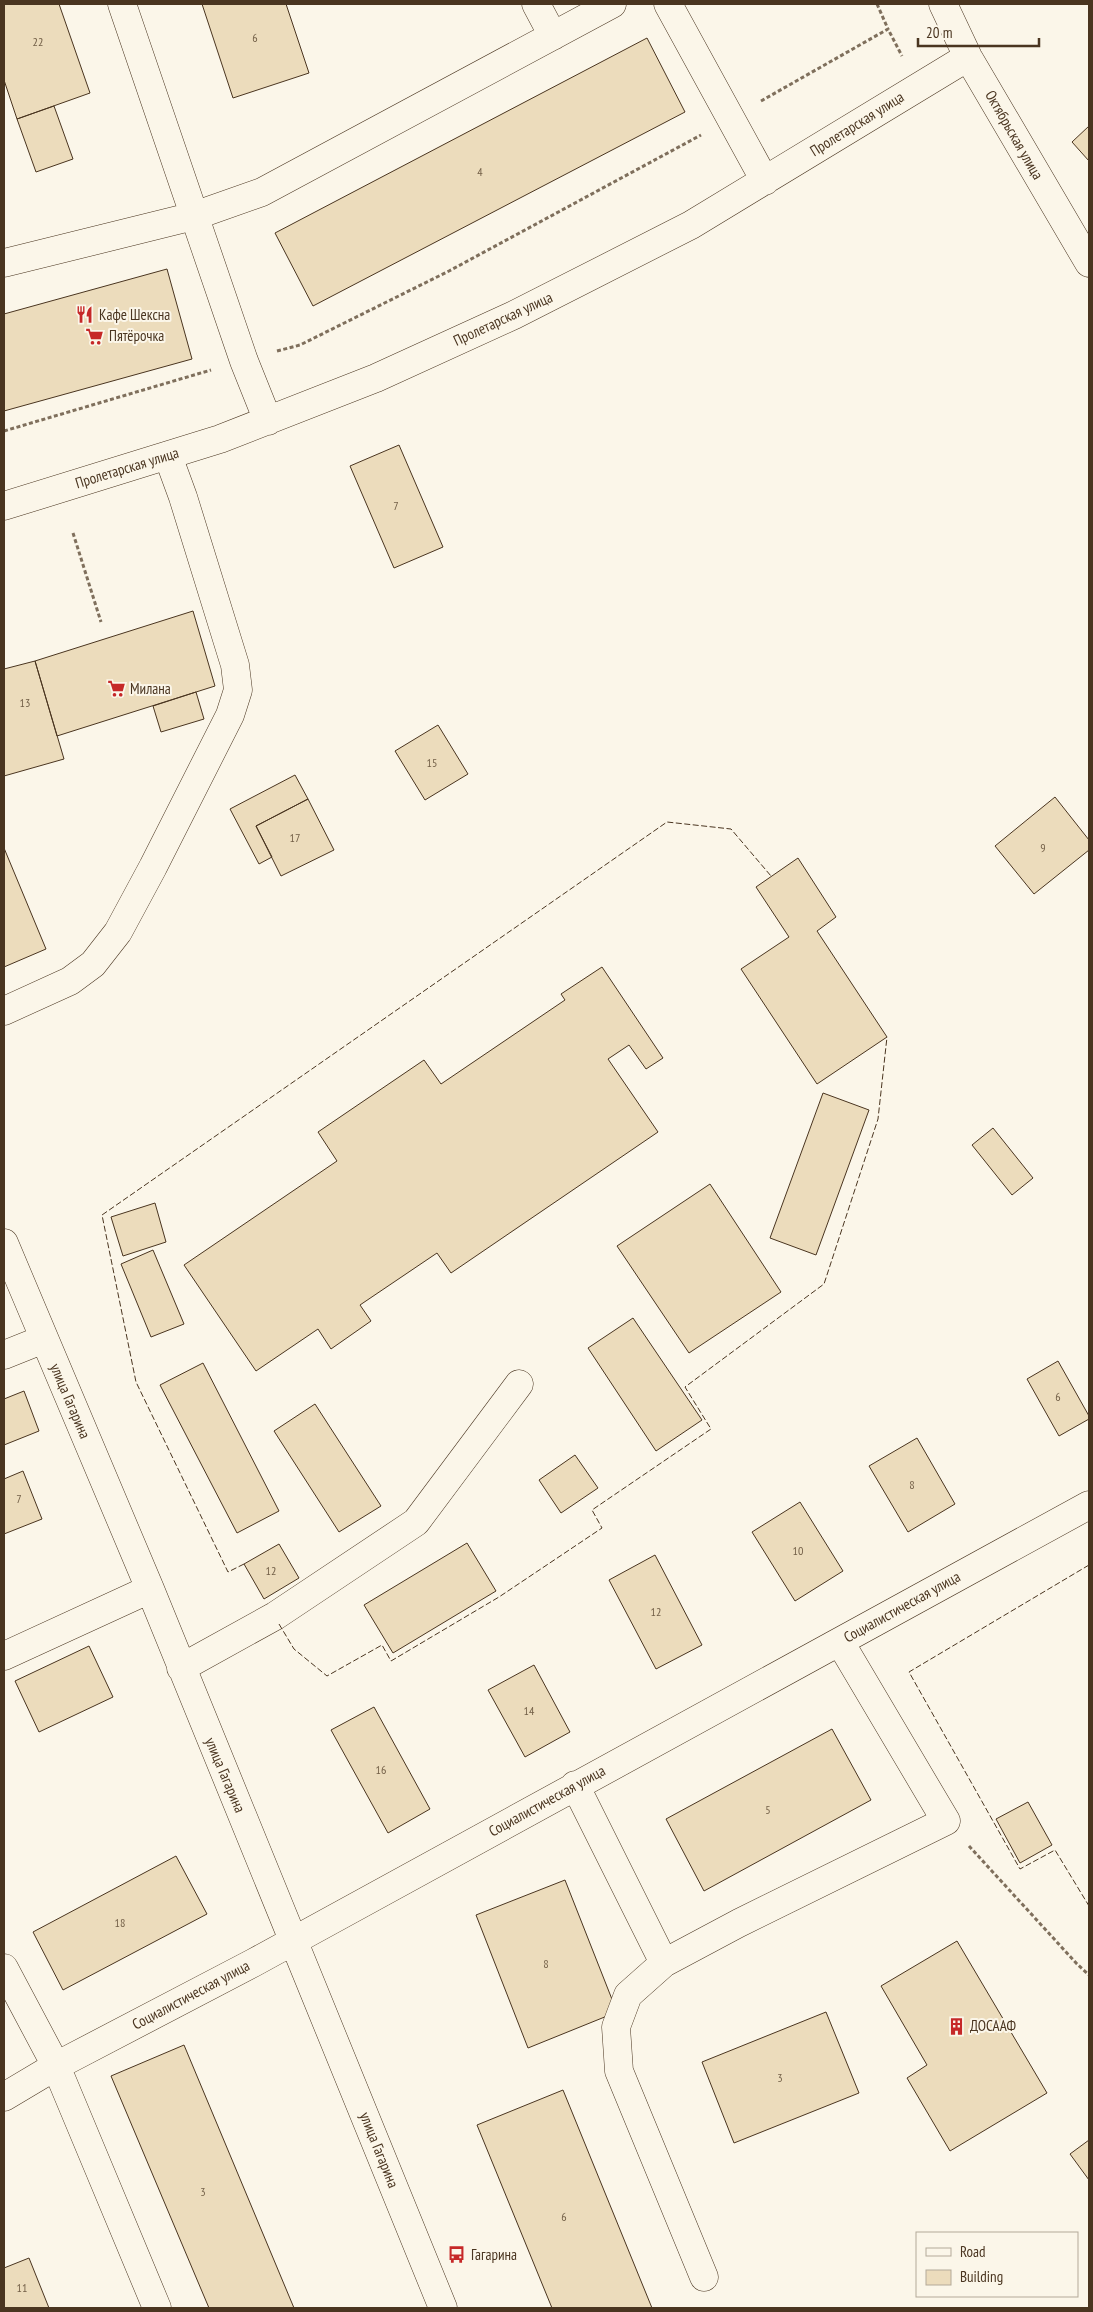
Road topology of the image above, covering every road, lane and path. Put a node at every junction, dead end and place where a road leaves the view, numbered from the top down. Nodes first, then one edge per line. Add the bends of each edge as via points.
1 (122, 4) edge
2 (536, 4) edge
3 (612, 4) edge
4 (668, 4) edge
5 (877, 4) edge
6 (943, 4) edge
7 (888, 29) junction
8 (552, 36) junction
9 (902, 56) dead end
10 (968, 57) junction
11 (731, 118) junction
12 (765, 181) junction
13 (194, 216) junction
14 (4, 263) edge
15 (1089, 263) edge
16 (244, 361) junction
17 (268, 421) junction
18 (4, 430) edge
19 (168, 456) junction
20 (4, 506) edge
21 (73, 533) dead end
22 (101, 622) dead end
23 (4, 1011) edge
24 (4, 1243) edge
25 (44, 1338) junction
26 (4, 1355) edge
27 (519, 1384) dead end
28 (1089, 1505) edge
29 (150, 1589) junction
30 (840, 1642) junction
31 (4, 1656) edge
32 (181, 1668) junction
33 (575, 1785) junction
34 (946, 1821) junction
35 (294, 1940) junction
36 (664, 1963) junction
37 (4, 1968) edge
38 (1089, 1975) edge
39 (56, 2066) junction
40 (4, 2096) edge
41 (704, 2277) dead end
42 (157, 2308) edge
43 (443, 2308) edge

1 - 13 street
2 - 8 street
3 - 8 street
4 - 11 street
5 - 7 path
6 - 10 street, Октябрьская улица
7 - 9 path
7 - 11 path
8 - 13 street via 262,192
10 - 12 street, Пролетарская улица
10 - 15 street, Октябрьская улица
11 - 12 street
11 - 16 path via 449,271 300,345
12 - 17 street, Пролетарская улица via 692,225 514,315 376,378
13 - 14 street
13 - 16 street
16 - 17 street
16 - 18 path
17 - 19 street, Пролетарская улица
19 - 20 street, Пролетарская улица
19 - 23 street via 235,665 238,690 230,715 118,932 93,964 70,981
21 - 22 path
24 - 25 street, улица Гагарина
25 - 26 street
25 - 29 street, улица Гагарина
27 - 32 street via 416,1522 275,1616
28 - 30 street, Социалистическая улица
29 - 31 street
29 - 32 street, улица Гагарина
30 - 33 street, Социалистическая улица
30 - 34 street
32 - 35 street, улица Гагарина
33 - 35 street, Социалистическая улица
33 - 36 street
34 - 36 street
34 - 38 path
35 - 39 street, Социалистическая улица
35 - 43 street, улица Гагарина
36 - 41 street via 628,1995 616,2027 619,2071
37 - 39 street
39 - 40 street, Социалистическая улица
39 - 42 street

